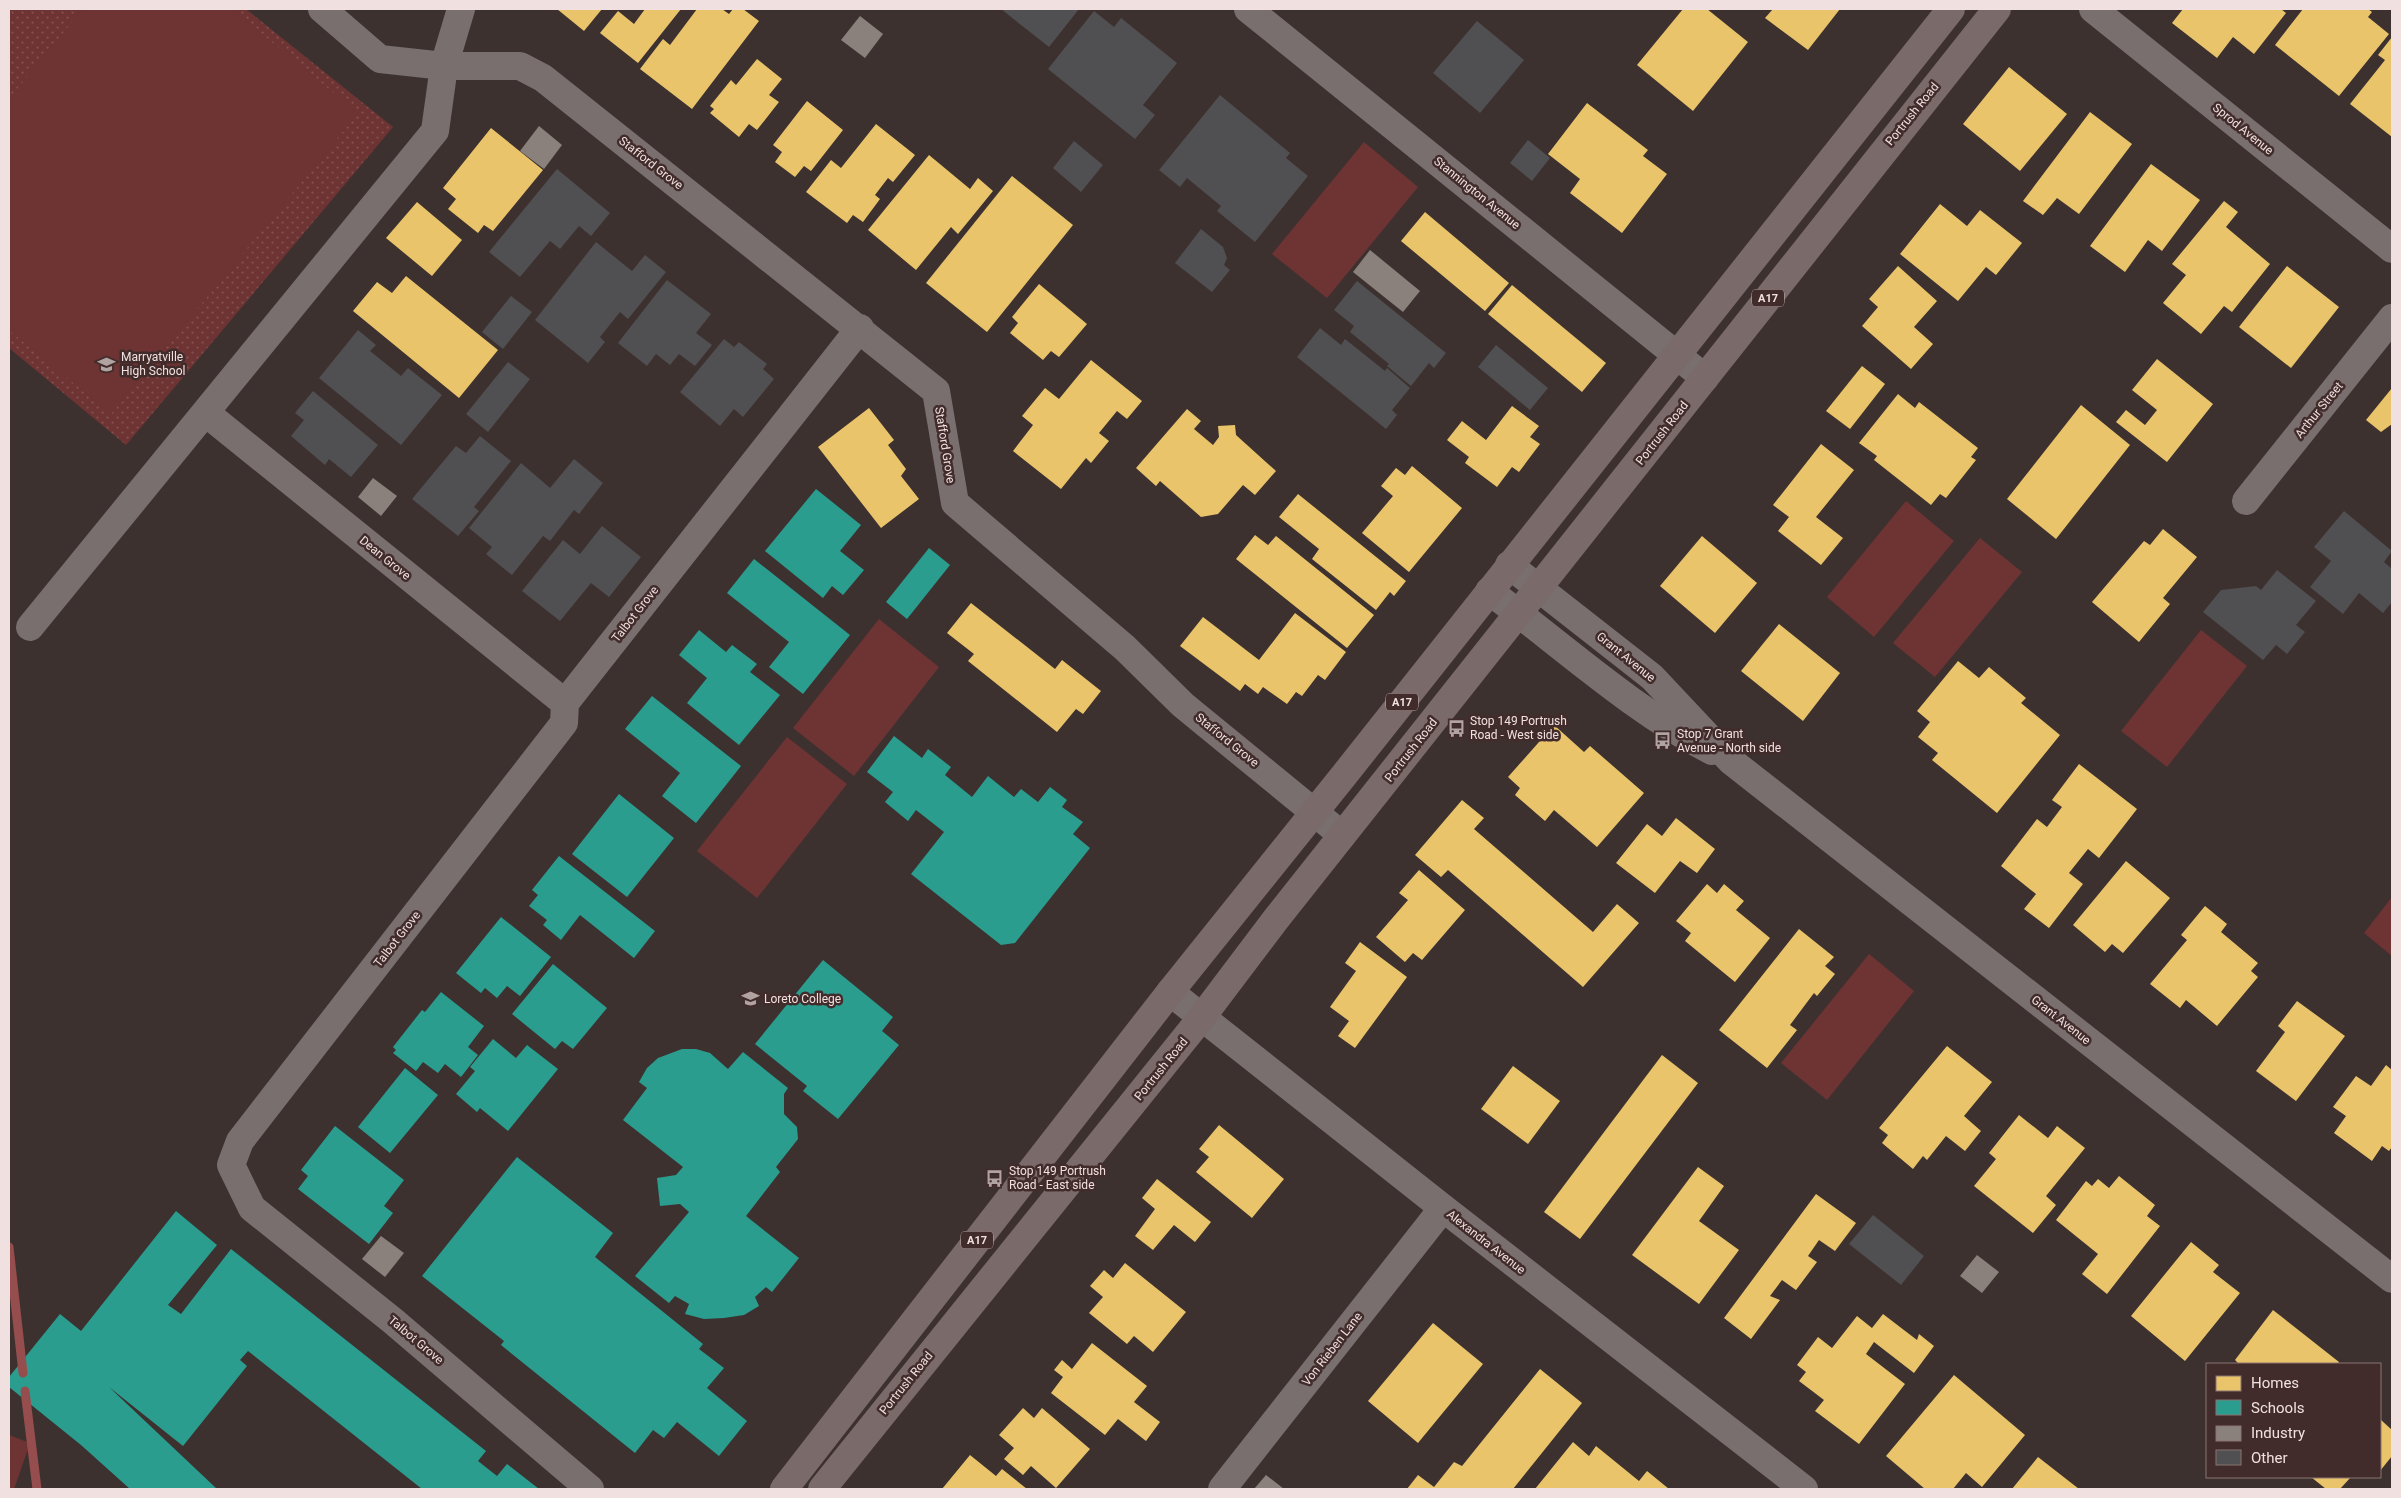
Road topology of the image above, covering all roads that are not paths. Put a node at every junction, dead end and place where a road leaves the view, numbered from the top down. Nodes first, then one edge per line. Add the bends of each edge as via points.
1 (322, 9) edge
2 (461, 9) edge
3 (1248, 9) edge
4 (1951, 9) edge
5 (1997, 9) edge
6 (2093, 9) edge
7 (444, 66) junction
8 (2392, 249) edge
9 (2392, 318) edge
10 (860, 328) junction
11 (1676, 355) junction
12 (1705, 378) junction
13 (206, 413) junction
14 (2246, 501) dead end
15 (1509, 565) junction
16 (1539, 588) junction
17 (1489, 591) junction
18 (1519, 613) junction
19 (30, 627) dead end
20 (565, 703) junction
21 (1730, 761) junction
22 (1314, 811) junction
23 (1342, 835) junction
24 (1170, 992) junction
25 (1202, 1018) junction
26 (1443, 1208) junction
27 (2392, 1279) edge
28 (590, 1489) edge
29 (784, 1489) edge
30 (822, 1489) edge
31 (1222, 1489) edge
32 (1804, 1489) edge

1 - 7 street, Stafford Grove via 380,59
2 - 7 street
3 - 11 street, Stannington Avenue
4 - 11 highway, A17
5 - 12 highway, Portrush Road / A17
6 - 8 street, Sprod Avenue
7 - 10 street, Stafford Grove via 520,66 543,78
7 - 13 street via 436,130
9 - 14 street, Arthur Street
10 - 20 street, Talbot Grove
10 - 22 street, Stafford Grove via 936,391 955,503 1125,648 1184,705
11 - 12 street, Stannington Avenue
11 - 15 highway, A17
12 - 16 highway, Portrush Road / A17
13 - 19 street
13 - 20 street, Dean Grove
15 - 16 street, Grant Avenue
15 - 17 highway, A17
16 - 18 highway, Portrush Road / A17
16 - 21 street, Grant Avenue via 1652,677
17 - 18 street, Grant Avenue
17 - 22 highway, A17
18 - 21 street, Grant Avenue via 1678,734
18 - 23 highway, Portrush Road / A17
20 - 28 street, Talbot Grove via 564,723 240,1141 231,1165 252,1208 393,1321
21 - 27 street, Grant Avenue
22 - 23 street, Stafford Grove
22 - 24 highway, A17
23 - 25 highway, Portrush Road / A17
24 - 25 street, Alexandra Avenue
24 - 29 highway, A17
25 - 26 street, Alexandra Avenue
25 - 30 highway, Portrush Road / A17
26 - 31 street, Von Rieben Lane
26 - 32 street, Alexandra Avenue

